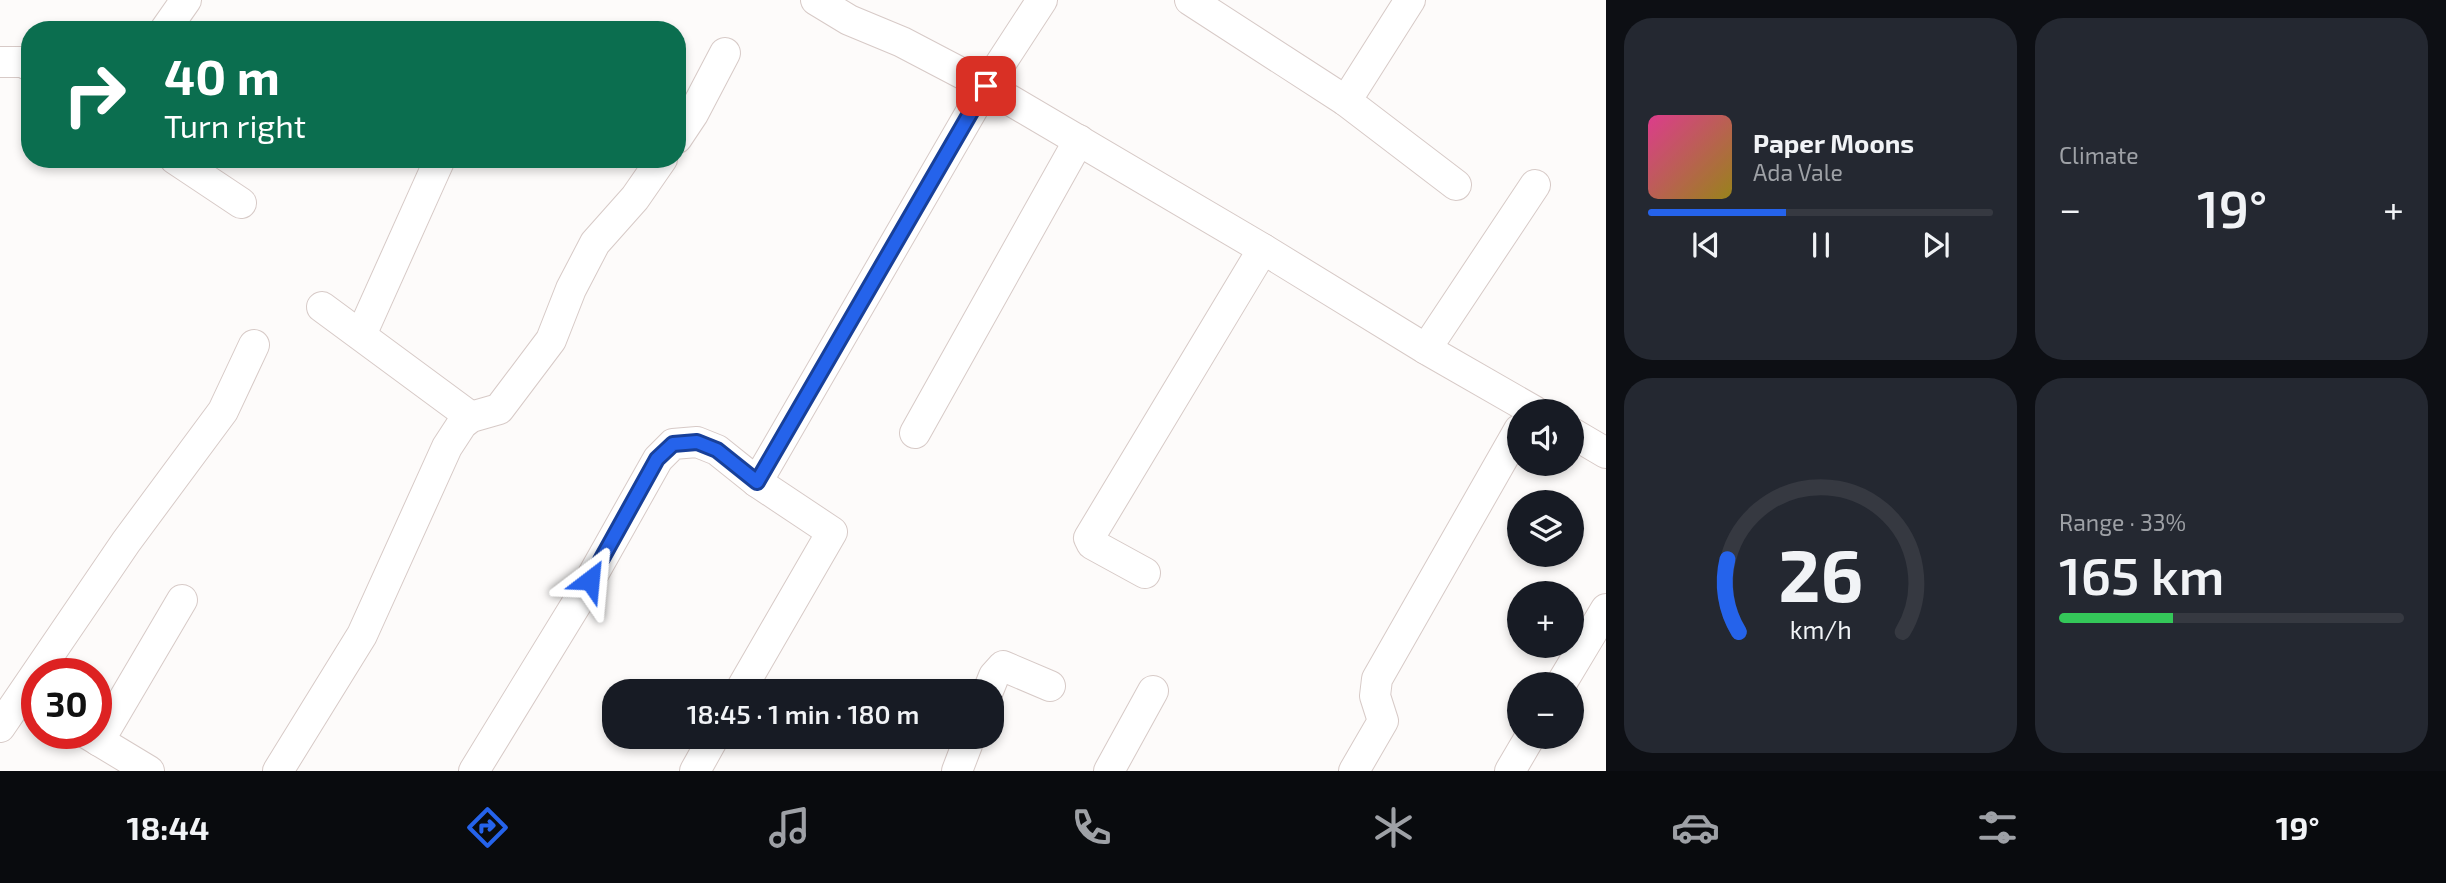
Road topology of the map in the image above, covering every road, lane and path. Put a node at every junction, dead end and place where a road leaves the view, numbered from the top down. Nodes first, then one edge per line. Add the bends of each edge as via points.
1 (186, 0) edge
2 (816, 0) edge
3 (1042, 0) edge
4 (1190, 0) edge
5 (1410, 0) edge
6 (171, 21) edge
7 (725, 53) dead end
8 (0, 62) edge
9 (21, 62) edge
10 (986, 86) junction
11 (1346, 101) junction
12 (686, 124) edge
13 (1079, 140) junction
14 (188, 168) edge
15 (436, 168) edge
16 (656, 168) edge
17 (1456, 185) dead end
18 (1535, 185) dead end
19 (241, 203) dead end
20 (1264, 249) junction
21 (322, 307) dead end
22 (361, 335) junction
23 (254, 345) dead end
24 (1426, 349) junction
25 (1507, 401) edge
26 (471, 417) junction
27 (915, 433) dead end
28 (1584, 440) edge
29 (1507, 452) edge
30 (1606, 453) edge
31 (757, 482) junction
32 (1145, 573) dead end
33 (182, 600) dead end
34 (1606, 609) edge
35 (54, 658) edge
36 (1568, 672) edge
37 (747, 679) edge
38 (993, 679) edge
39 (1050, 686) dead end
40 (1153, 691) dead end
41 (21, 707) edge
42 (112, 707) edge
43 (0, 727) edge
44 (112, 749) edge
45 (707, 749) edge
46 (965, 749) edge
47 (1523, 749) edge
48 (149, 771) edge
49 (278, 771) edge
50 (474, 771) edge
51 (695, 771) edge
52 (957, 771) edge
53 (1109, 771) edge
54 (1354, 771) edge
55 (1510, 771) edge

1 - 6 street
2 - 10 street
3 - 10 street
4 - 11 street
5 - 11 street
7 - 12 street
8 - 9 street
10 - 13 street
10 - 31 street
11 - 17 street
13 - 20 street
13 - 27 street
14 - 19 street
15 - 22 street
16 - 26 street via 595,243 551,340 499,409
18 - 24 street
20 - 24 street
20 - 32 street via 1089,538
21 - 22 street
22 - 26 street
23 - 35 street via 223,411 126,542
24 - 25 street
26 - 49 street via 447,447 362,635
28 - 30 street
29 - 54 street via 1377,678 1375,696 1383,721
31 - 37 street via 832,531
31 - 50 street via 717,450 697,442 673,444 657,459 577,603
33 - 42 street
34 - 36 street
38 - 39 street via 1003,666
40 - 53 street
41 - 43 street
44 - 48 street
45 - 51 street
46 - 52 street
47 - 55 street

